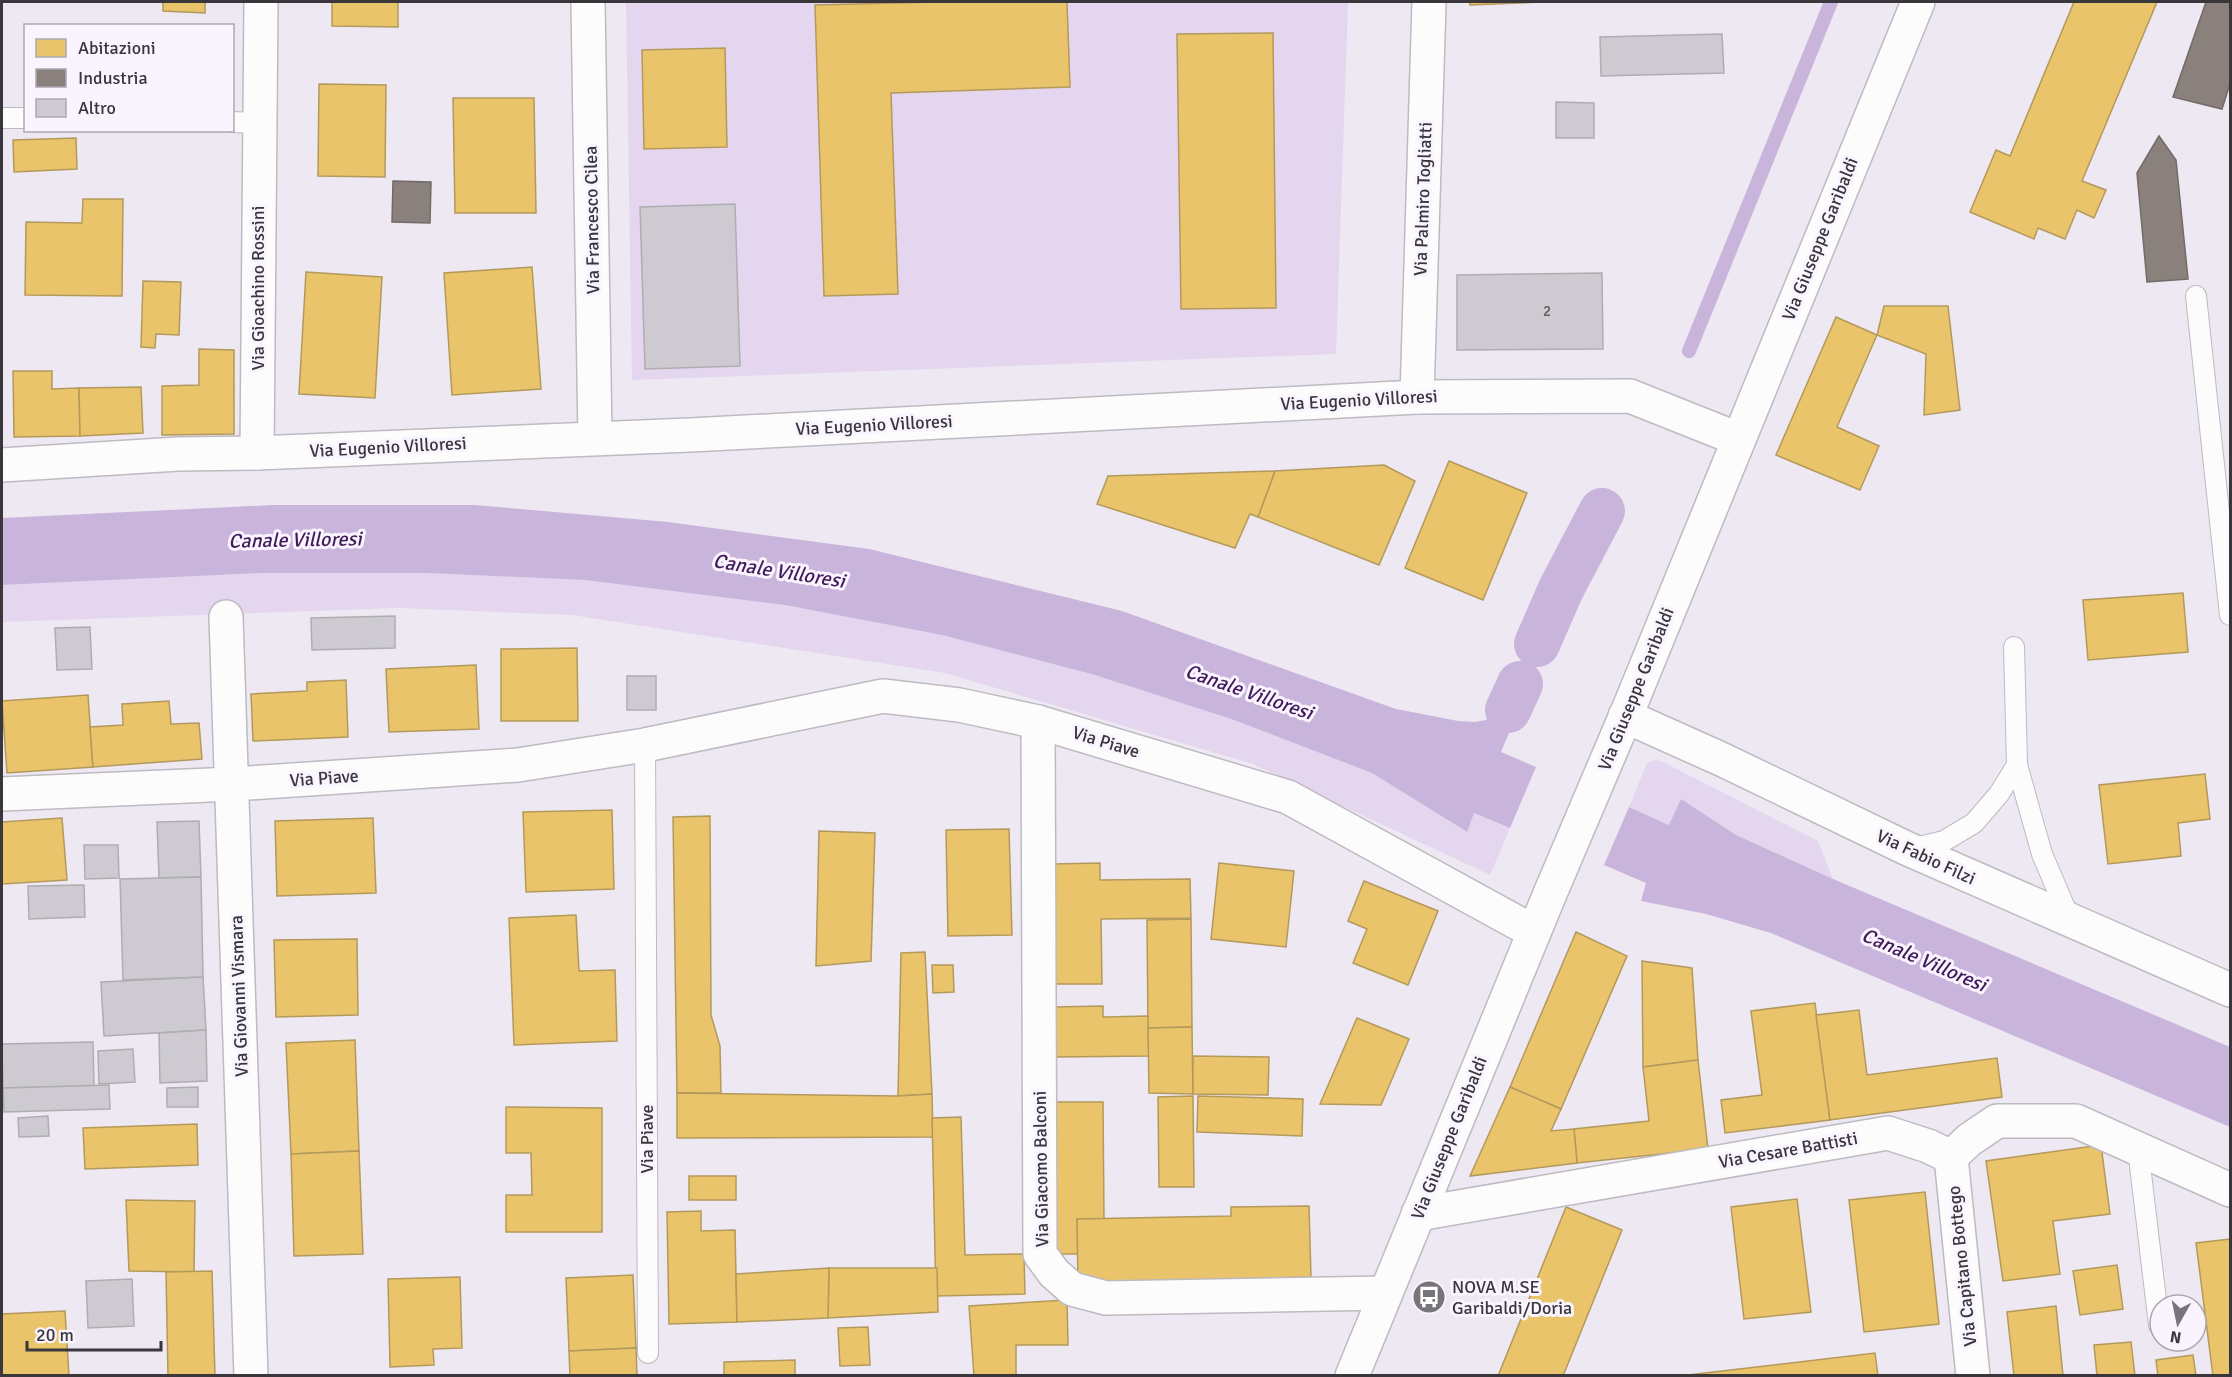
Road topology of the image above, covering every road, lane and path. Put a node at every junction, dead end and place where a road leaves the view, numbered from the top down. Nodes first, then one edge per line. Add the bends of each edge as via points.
1 (261, 2) edge
2 (588, 2) edge
3 (1429, 2) edge
4 (1918, 2) edge
5 (2, 118) edge
6 (24, 118) edge
7 (245, 122) edge
8 (2196, 296) dead end
9 (1417, 397) junction
10 (595, 438) junction
11 (1738, 439) junction
12 (257, 453) junction
13 (2, 465) edge
14 (2230, 615) edge
15 (226, 617) dead end
16 (2014, 647) dead end
17 (1625, 716) junction
18 (1038, 722) junction
19 (645, 745) junction
20 (2018, 765) junction
21 (233, 784) junction
22 (2, 794) edge
23 (1908, 849) junction
24 (2072, 922) junction
25 (1534, 932) junction
26 (2230, 990) edge
27 (2138, 1149) junction
28 (1951, 1157) junction
29 (2230, 1190) edge
30 (1418, 1214) junction
31 (1385, 1293) junction
32 (2154, 1293) edge
33 (648, 1353) dead end
34 (251, 1376) edge
35 (1352, 1376) edge
36 (1972, 1376) edge

1 - 7 street, Via Gioachino Rossini
2 - 10 street, Via Francesco Cilea
3 - 9 street, Via Palmiro Togliatti
4 - 11 street, Via Giuseppe Garibaldi
5 - 6 lane
7 - 12 street, Via Gioachino Rossini
8 - 14 lane
9 - 10 street, Via Eugenio Villoresi
9 - 11 street, Via Eugenio Villoresi via 1630,396
10 - 12 street, Via Eugenio Villoresi
11 - 17 street, Via Giuseppe Garibaldi
12 - 13 street, Via Eugenio Villoresi
15 - 21 street, Via Giovanni Vismara
16 - 20 lane
17 - 23 street, Via Fabio Filzi
17 - 25 street, Via Giuseppe Garibaldi
18 - 19 street, Via Piave via 959,705 883,696
18 - 25 street, Via Piave via 1288,797
18 - 31 street, Via Giacomo Balconi via 1040,1254 1071,1289 1106,1298
19 - 21 street, Via Piave via 518,765
19 - 33 lane, Via Piave
20 - 23 lane via 1974,823 1944,841
20 - 24 lane via 2043,854
21 - 22 street, Via Piave
21 - 34 street, Via Giovanni Vismara
23 - 24 street, Via Fabio Filzi
24 - 26 street, Via Fabio Filzi
25 - 30 street, Via Giuseppe Garibaldi
27 - 28 street via 2076,1121 1997,1121
27 - 29 street
27 - 32 lane
28 - 30 street, Via Cesare Battisti via 1888,1133
28 - 36 street, Via Capitano Bottego
30 - 31 street, Via Giuseppe Garibaldi
31 - 35 street, Via Giuseppe Garibaldi

